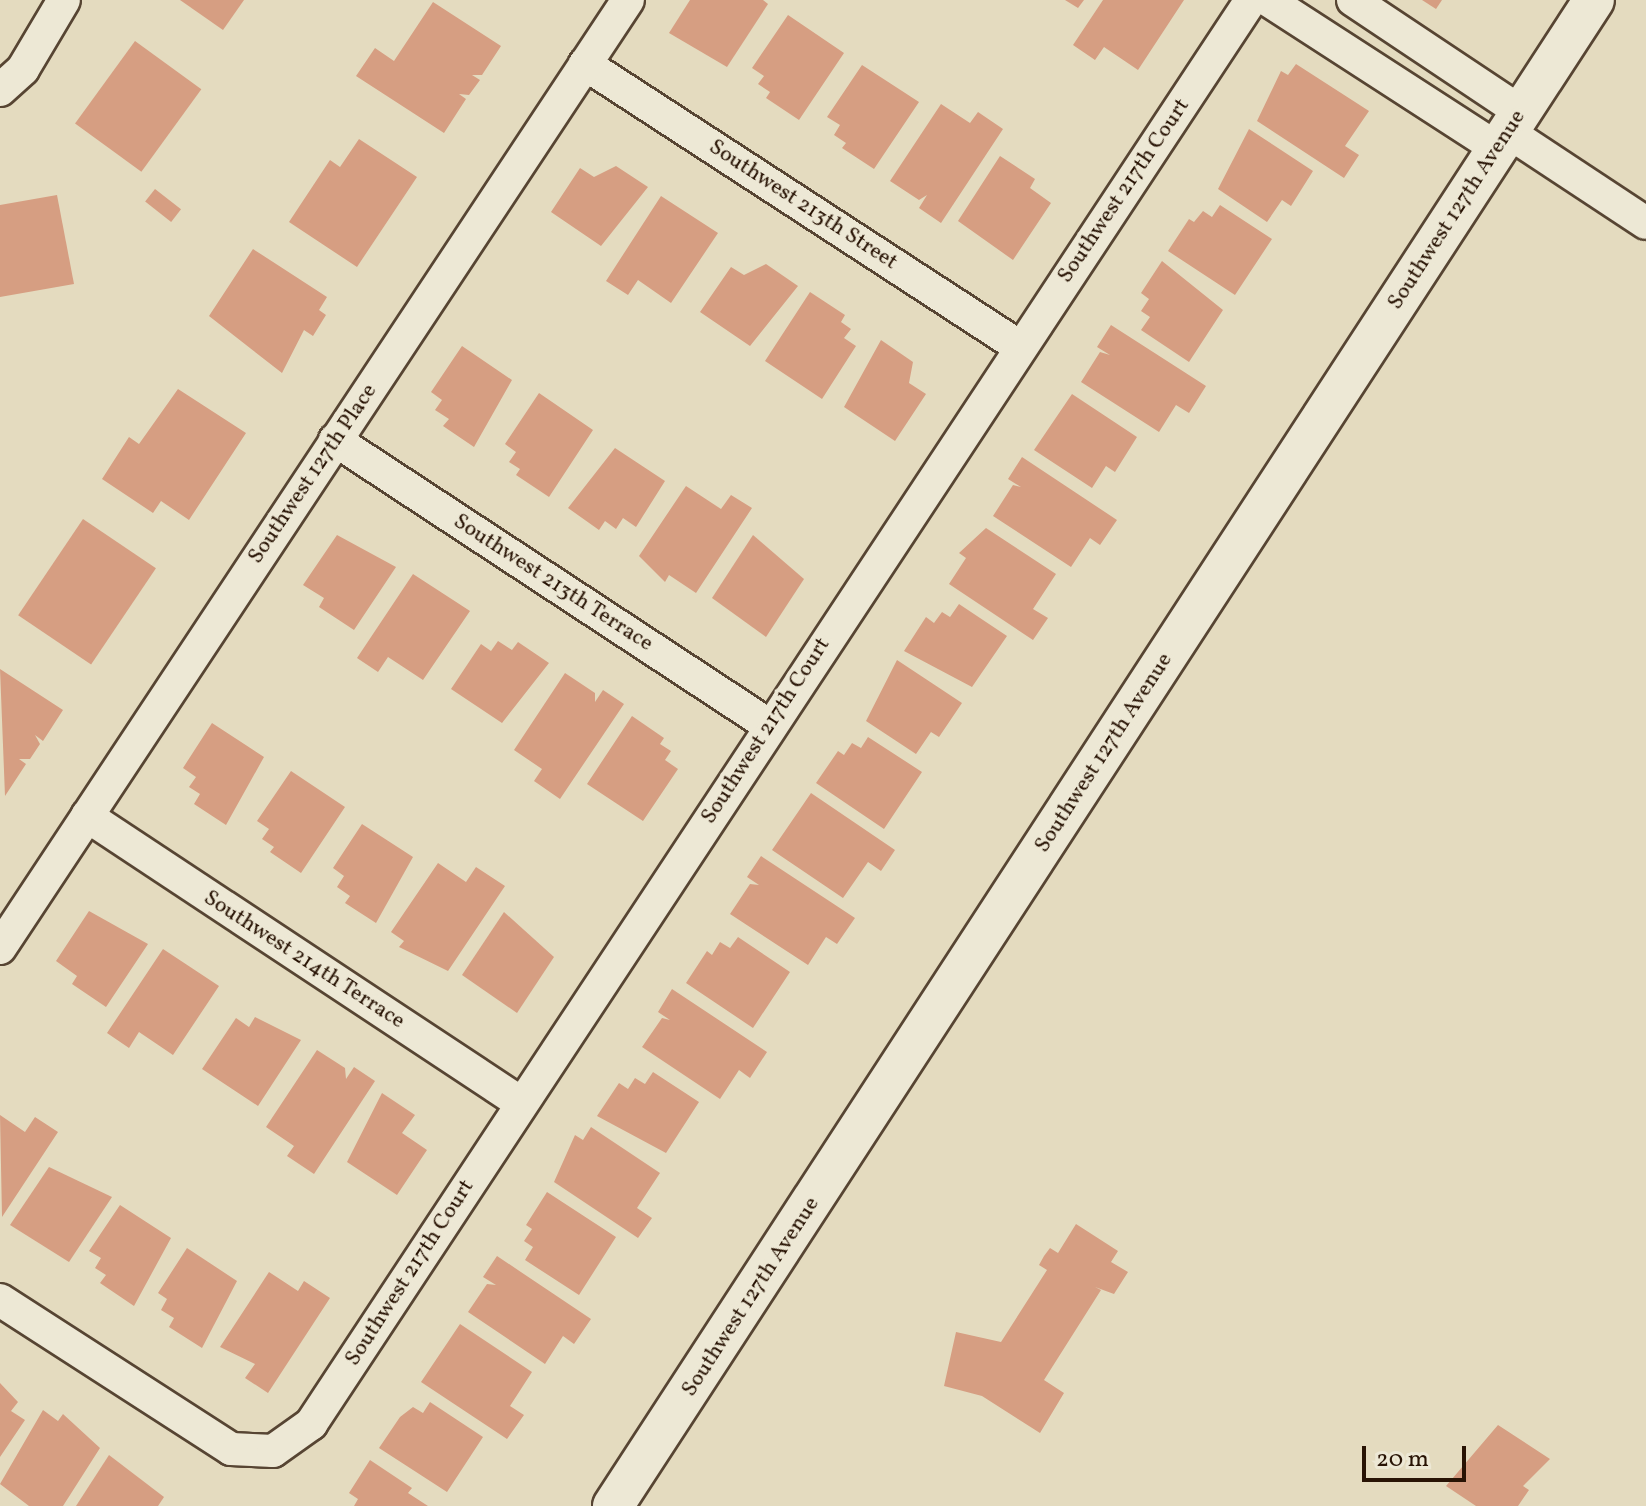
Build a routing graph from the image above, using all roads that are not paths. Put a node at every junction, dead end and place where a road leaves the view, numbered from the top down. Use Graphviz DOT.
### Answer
graph roads {
  1 [pos="64,0"];
  2 [pos="628,0"];
  3 [pos="1251,0"];
  4 [pos="1268,0"];
  5 [pos="1353,0"];
  6 [pos="1594,0"];
  7 [pos="585,64"];
  8 [pos="0,90"];
  9 [pos="1508,131"];
  10 [pos="1646,223"];
  11 [pos="1020,347"];
  12 [pos="335,440"];
  13 [pos="770,726"];
  14 [pos="87,816"];
  15 [pos="0,948"];
  16 [pos="521,1103"];
  17 [pos="0,1300"];
  18 [pos="613,1506"];
  1 -- 8 [label="street"];
  2 -- 7 [label="street, Southwest 127th Place"];
  3 -- 11 [label="street, Southwest 217th Court"];
  4 -- 9 [label="street"];
  5 -- 9 [label="street"];
  6 -- 9 [label="street, Southwest 127th Avenue"];
  7 -- 11 [label="street, Southwest 213th Street"];
  7 -- 12 [label="street, Southwest 127th Place"];
  9 -- 10 [label="street"];
  9 -- 18 [label="street, Southwest 127th Avenue"];
  11 -- 13 [label="street, Southwest 217th Court"];
  12 -- 13 [label="street, Southwest 213th Terrace"];
  12 -- 14 [label="street, Southwest 127th Place"];
  13 -- 16 [label="street, Southwest 217th Court"];
  14 -- 15 [label="street, Southwest 127th Place"];
  14 -- 16 [label="street, Southwest 214th Terrace"];
  16 -- 17 [label="street, Southwest 217th Court"];
}
